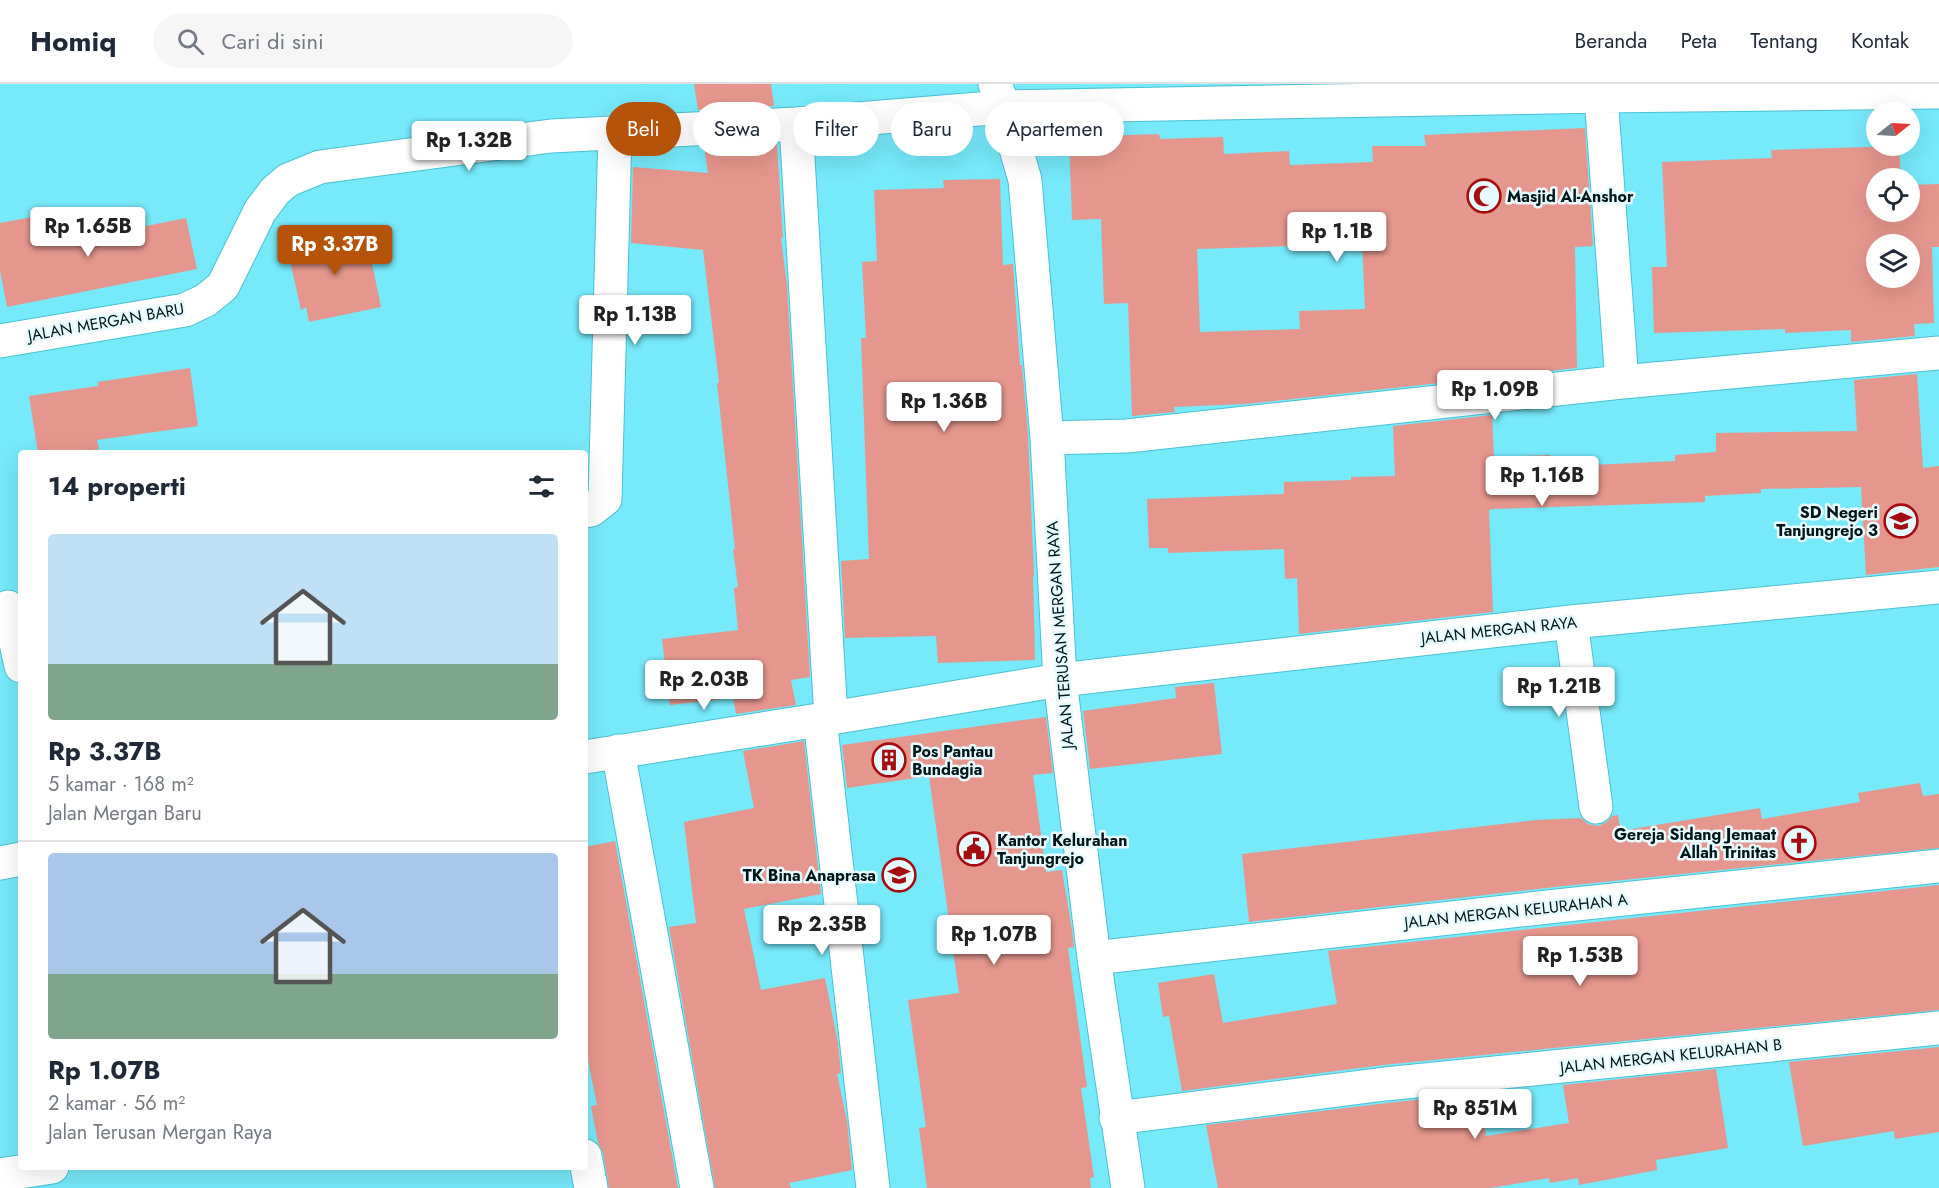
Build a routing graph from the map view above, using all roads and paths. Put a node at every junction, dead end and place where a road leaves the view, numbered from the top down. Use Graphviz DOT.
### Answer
graph roads {
  1 [pos="1939,92"];
  2 [pos="1314,93"];
  3 [pos="1000,96"];
  4 [pos="1601,96"];
  5 [pos="879,112"];
  6 [pos="793,123"];
  7 [pos="681,129"];
  8 [pos="606,132"];
  9 [pos="614,156"];
  10 [pos="798,156"];
  11 [pos="0,341"];
  12 [pos="1939,353"];
  13 [pos="1622,382"];
  14 [pos="1047,438"];
  15 [pos="588,510"];
  16 [pos="1939,587"];
  17 [pos="10,607"];
  18 [pos="1571,622"];
  19 [pos="18,650"];
  20 [pos="1060,680"];
  21 [pos="825,718"];
  22 [pos="618,751"];
  23 [pos="588,756"];
  24 [pos="1596,807"];
  25 [pos="18,859"];
  26 [pos="0,862"];
  27 [pos="1939,866"];
  28 [pos="1094,958"];
  29 [pos="1939,1028"];
  30 [pos="1116,1118"];
  31 [pos="32,1170"];
  32 [pos="588,1170"];
  33 [pos="0,1175"];
  34 [pos="591,1188"];
  35 [pos="696,1188"];
  36 [pos="873,1188"];
  37 [pos="1128,1188"];
  1 -- 4 [label="street, JALAN MERGAN BARU"];
  2 -- 3 [label="street, JALAN MERGAN BARU"];
  2 -- 4 [label="street, JALAN MERGAN BARU"];
  3 -- 5 [label="street, JALAN MERGAN BARU"];
  3 -- 14 [label="street, JALAN TERUSAN MERGAN RAYA"];
  4 -- 13 [label="street"];
  6 -- 7 [label="street, JALAN MERGAN BARU"];
  8 -- 11 [label="street, JALAN MERGAN BARU"];
  9 -- 15 [label="street"];
  10 -- 21 [label="street"];
  12 -- 13 [label="street"];
  13 -- 14 [label="street"];
  14 -- 20 [label="street, JALAN TERUSAN MERGAN RAYA"];
  16 -- 18 [label="street, JALAN MERGAN RAYA"];
  17 -- 19 [label="street"];
  18 -- 20 [label="street, JALAN MERGAN RAYA"];
  18 -- 24 [label="street"];
  20 -- 21 [label="street, JALAN MERGAN RAYA"];
  20 -- 28 [label="street, JALAN TERUSAN MERGAN RAYA"];
  21 -- 22 [label="street, JALAN MERGAN RAYA"];
  21 -- 36 [label="street"];
  22 -- 23 [label="street, JALAN MERGAN RAYA"];
  22 -- 35 [label="street"];
  25 -- 26 [label="street"];
  27 -- 28 [label="street, JALAN MERGAN KELURAHAN A"];
  28 -- 30 [label="street, JALAN TERUSAN MERGAN RAYA"];
  29 -- 30 [label="street, JALAN MERGAN KELURAHAN B"];
  30 -- 37 [label="street, JALAN TERUSAN MERGAN RAYA"];
  31 -- 33 [label="street"];
  32 -- 34 [label="street"];
}
